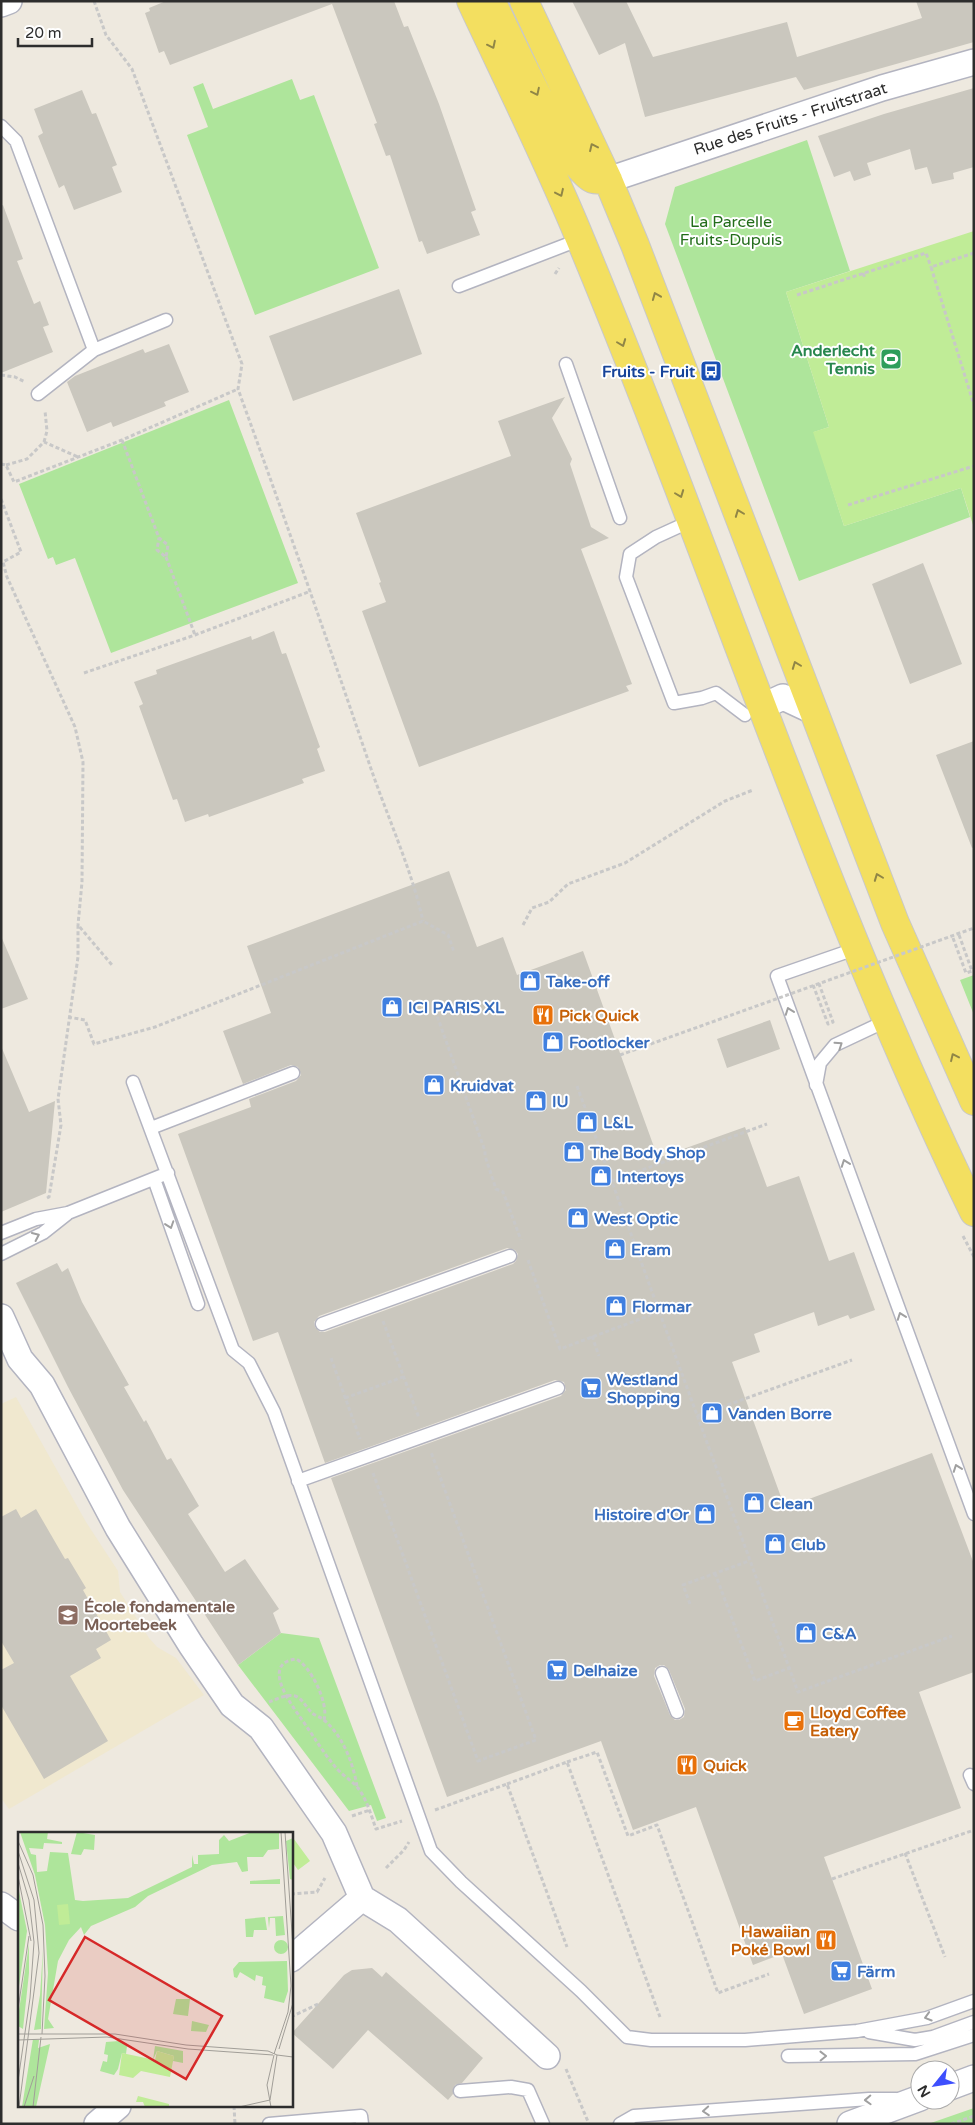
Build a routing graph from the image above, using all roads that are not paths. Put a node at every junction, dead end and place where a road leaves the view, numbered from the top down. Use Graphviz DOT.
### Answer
graph roads {
  1 [pos="8,1"];
  2 [pos="471,1"];
  3 [pos="491,1"];
  4 [pos="524,1"];
  5 [pos="1,4"];
  6 [pos="974,62"];
  7 [pos="1,126"];
  8 [pos="608,180"];
  9 [pos="581,239"];
  10 [pos="459,286"];
  11 [pos="166,320"];
  12 [pos="94,350"];
  13 [pos="566,364"];
  14 [pos="38,394"];
  15 [pos="620,518"];
  16 [pos="690,521"];
  17 [pos="753,711"];
  18 [pos="814,711"];
  19 [pos="855,949"];
  20 [pos="886,1021"];
  21 [pos="293,1073"];
  22 [pos="133,1082"];
  23 [pos="816,1085"];
  24 [pos="974,1102"];
  25 [pos="151,1128"];
  26 [pos="168,1173"];
  27 [pos="154,1179"];
  28 [pos="974,1212"];
  29 [pos="68,1213"];
  30 [pos="1,1233"];
  31 [pos="1,1254"];
  32 [pos="510,1256"];
  33 [pos="198,1304"];
  34 [pos="1,1317"];
  35 [pos="322,1324"];
  36 [pos="558,1388"];
  37 [pos="298,1481"];
  38 [pos="974,1514"];
  39 [pos="662,1673"];
  40 [pos="677,1712"];
  41 [pos="362,1898"];
  42 [pos="1,1905"];
  43 [pos="18,1917"];
  44 [pos="292,1958"];
  45 [pos="974,2001"];
  46 [pos="974,2022"];
  47 [pos="857,2030"];
  48 [pos="974,2035"];
  49 [pos="788,2056"];
  50 [pos="552,2063"];
  51 [pos="974,2078"];
  52 [pos="960,2083"];
  53 [pos="460,2092"];
  54 [pos="910,2099"];
  55 [pos="910,2102"];
  56 [pos="116,2108"];
  57 [pos="97,2124"];
  58 [pos="269,2124"];
  59 [pos="362,2124"];
  60 [pos="542,2124"];
  61 [pos="620,2124"];
  62 [pos="850,2124"];
  1 -- 5 [label="street"];
  2 -- 9 [label="main road, one-way"];
  3 -- 8 [label="main road, one-way"];
  8 -- 4 [label="main road, one-way"];
  6 -- 8 [label="street, Rue des Fruits - Fruitstraat"];
  7 -- 12 [label="lane"];
  18 -- 8 [label="main road, one-way"];
  9 -- 10 [label="lane"];
  9 -- 16 [label="main road, one-way"];
  11 -- 12 [label="lane"];
  12 -- 14 [label="lane"];
  13 -- 15 [label="lane"];
  16 -- 17 [label="main road"];
  16 -- 17 [label="lane"];
  17 -- 18 [label="street"];
  17 -- 19 [label="main road"];
  24 -- 18 [label="main road, one-way"];
  19 -- 20 [label="main road"];
  23 -- 19 [label="lane, one-way"];
  23 -- 20 [label="lane, one-way"];
  20 -- 28 [label="main road"];
  21 -- 25 [label="lane"];
  22 -- 25 [label="lane"];
  38 -- 23 [label="lane, one-way"];
  25 -- 26 [label="lane"];
  26 -- 27 [label="lane"];
  26 -- 37 [label="lane"];
  27 -- 29 [label="lane"];
  27 -- 33 [label="lane, one-way"];
  29 -- 30 [label="lane"];
  31 -- 29 [label="lane, one-way"];
  32 -- 35 [label="lane"];
  34 -- 41 [label="street"];
  36 -- 37 [label="lane"];
  37 -- 47 [label="lane"];
  39 -- 40 [label="lane"];
  41 -- 44 [label="street"];
  41 -- 50 [label="street"];
  42 -- 43 [label="street"];
  45 -- 47 [label="lane, one-way"];
  46 -- 47 [label="lane"];
  49 -- 48 [label="lane, one-way"];
  51 -- 52 [label="street"];
  53 -- 60 [label="lane"];
  54 -- 61 [label="lane, one-way"];
  55 -- 62 [label="street"];
  56 -- 57 [label="street"];
  58 -- 59 [label="lane"];
}
